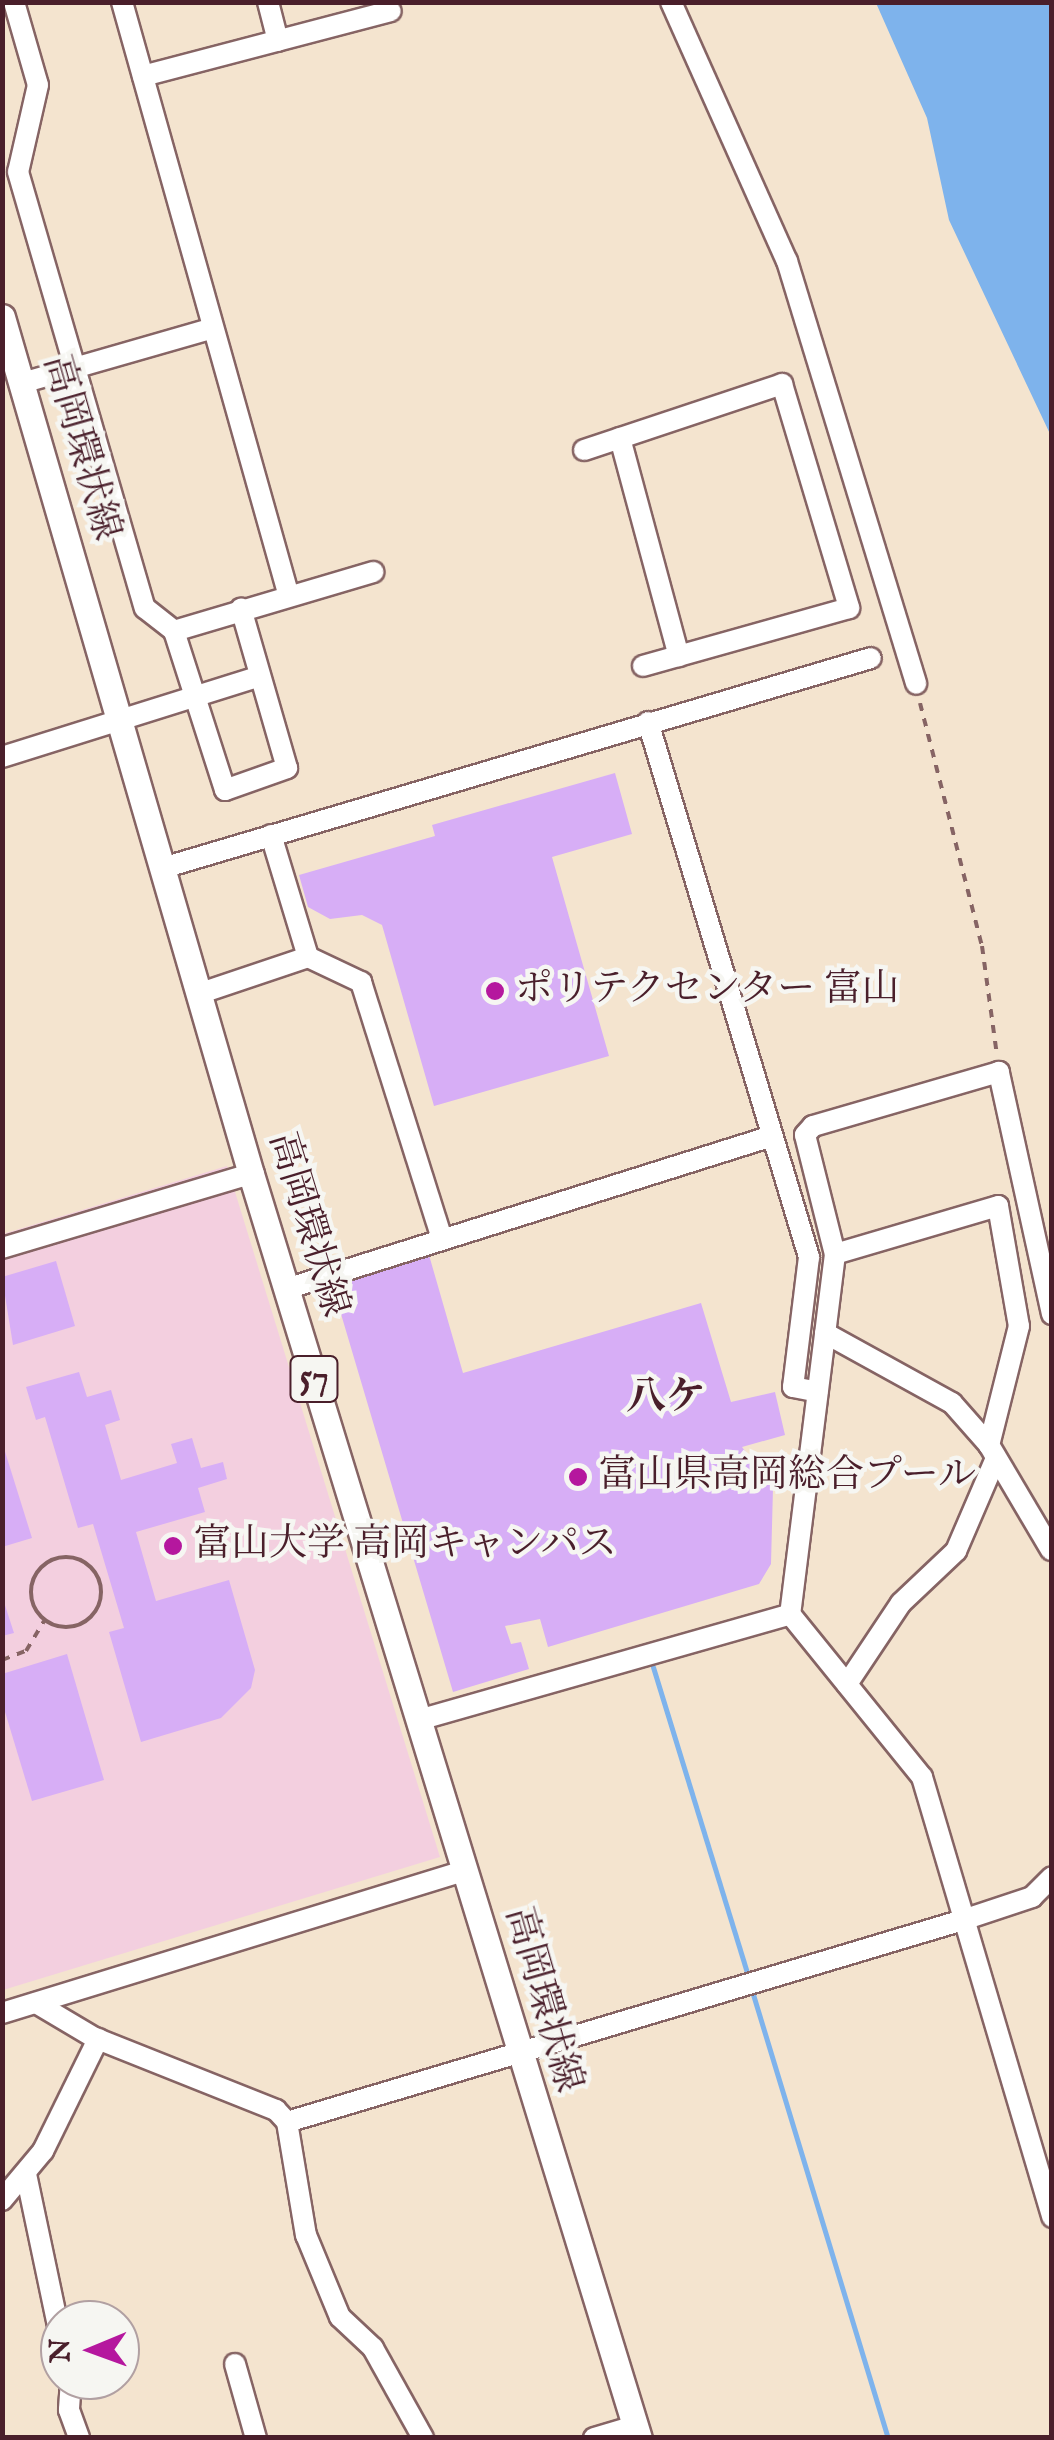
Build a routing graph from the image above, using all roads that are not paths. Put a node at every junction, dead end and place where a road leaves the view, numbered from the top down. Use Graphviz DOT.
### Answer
graph roads {
  1 [pos="14,2"];
  2 [pos="122,2"];
  3 [pos="268,2"];
  4 [pos="670,2"];
  5 [pos="391,11"];
  6 [pos="278,41"];
  7 [pos="143,76"];
  8 [pos="2,316"];
  9 [pos="210,329"];
  10 [pos="74,368"];
  11 [pos="22,383"];
  12 [pos="620,438"];
  13 [pos="584,450"];
  14 [pos="373,572"];
  15 [pos="288,593"];
  16 [pos="240,609"];
  17 [pos="174,631"];
  18 [pos="679,656"];
  19 [pos="871,658"];
  20 [pos="643,666"];
  21 [pos="260,676"];
  22 [pos="916,684"];
  23 [pos="195,696"];
  24 [pos="120,720"];
  25 [pos="648,722"];
  26 [pos="2,757"];
  27 [pos="271,835"];
  28 [pos="166,867"];
  29 [pos="308,958"];
  30 [pos="201,994"];
  31 [pos="772,1136"];
  32 [pos="251,1174"];
  33 [pos="442,1240"];
  34 [pos="2,1248"];
  35 [pos="835,1254"];
  36 [pos="286,1289"];
  37 [pos="1052,1314"];
  38 [pos="826,1333"];
  39 [pos="818,1392"];
  40 [pos="992,1452"];
  41 [pos="1051,1550"];
  42 [pos="790,1614"];
  43 [pos="847,1684"];
  44 [pos="419,1720"];
  45 [pos="465,1870"];
  46 [pos="1052,1877"];
  47 [pos="963,1920"];
  48 [pos="36,2003"];
  49 [pos="2,2013"];
  50 [pos="98,2039"];
  51 [pos="517,2054"];
  52 [pos="287,2122"];
  53 [pos="26,2174"];
  54 [pos="2,2200"];
  55 [pos="1052,2217"];
  56 [pos="52,2300"];
  57 [pos="235,2364"];
  58 [pos="70,2400"];
  59 [pos="637,2432"];
  60 [pos="79,2438"];
  61 [pos="256,2438"];
  62 [pos="424,2438"];
  63 [pos="594,2438"];
  1 -- 10 [label="street"];
  2 -- 7 [label="street"];
  3 -- 6 [label="street"];
  4 -- 22 [label="street"];
  5 -- 6 [label="street"];
  6 -- 7 [label="street"];
  7 -- 9 [label="street"];
  8 -- 11 [label="main road, 高岡環状線 / 57"];
  9 -- 10 [label="street"];
  9 -- 15 [label="street"];
  10 -- 11 [label="street"];
  10 -- 17 [label="street"];
  11 -- 24 [label="main road, 高岡環状線 / 57"];
  12 -- 13 [label="street"];
  12 -- 18 [label="street"];
  12 -- 18 [label="street"];
  14 -- 15 [label="street"];
  15 -- 16 [label="street"];
  16 -- 17 [label="street"];
  16 -- 21 [label="street"];
  17 -- 23 [label="street"];
  18 -- 20 [label="street"];
  19 -- 25 [label="street"];
  21 -- 23 [label="street"];
  21 -- 23 [label="street"];
  23 -- 24 [label="street"];
  24 -- 26 [label="street"];
  24 -- 28 [label="main road, 高岡環状線 / 57"];
  25 -- 27 [label="street"];
  25 -- 31 [label="street"];
  27 -- 28 [label="street"];
  27 -- 29 [label="street"];
  28 -- 30 [label="main road, 高岡環状線 / 57"];
  29 -- 30 [label="street"];
  29 -- 33 [label="street"];
  30 -- 32 [label="main road, 高岡環状線 / 57"];
  31 -- 33 [label="street"];
  31 -- 39 [label="street"];
  32 -- 34 [label="street"];
  32 -- 36 [label="main road, 高岡環状線 / 57"];
  33 -- 36 [label="street"];
  35 -- 37 [label="street"];
  35 -- 38 [label="street"];
  35 -- 40 [label="street"];
  36 -- 44 [label="main road, 高岡環状線 / 57"];
  38 -- 39 [label="street"];
  38 -- 40 [label="street"];
  39 -- 42 [label="street"];
  40 -- 41 [label="street"];
  40 -- 43 [label="street"];
  42 -- 43 [label="street"];
  42 -- 44 [label="street"];
  43 -- 47 [label="street"];
  44 -- 45 [label="main road, 高岡環状線 / 57"];
  45 -- 48 [label="street"];
  45 -- 51 [label="main road, 高岡環状線 / 57"];
  46 -- 47 [label="street"];
  47 -- 51 [label="street"];
  47 -- 55 [label="street"];
  48 -- 49 [label="street"];
  48 -- 50 [label="street"];
  50 -- 52 [label="street"];
  50 -- 53 [label="street"];
  51 -- 52 [label="street"];
  51 -- 59 [label="main road, 高岡環状線 / 57"];
  52 -- 62 [label="street"];
  53 -- 54 [label="street"];
  53 -- 56 [label="street"];
  57 -- 61 [label="street"];
  58 -- 60 [label="street"];
  59 -- 63 [label="street"];
}
